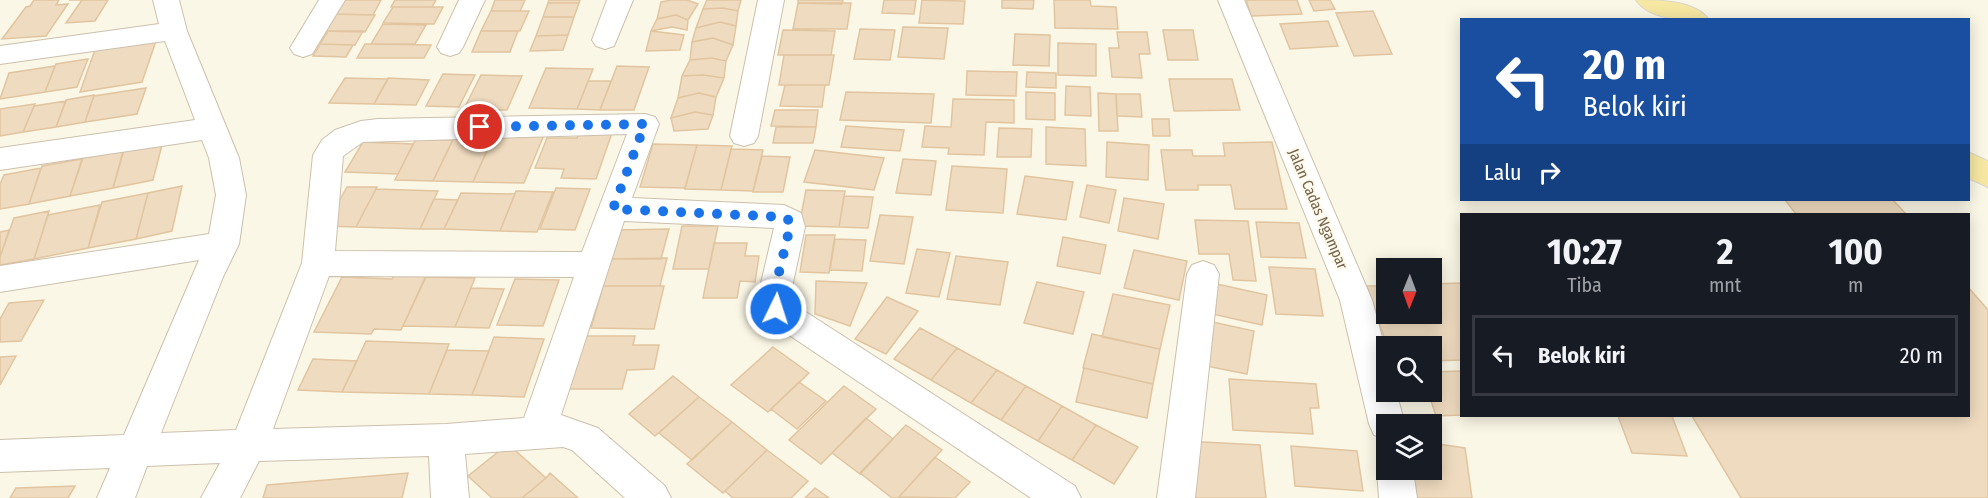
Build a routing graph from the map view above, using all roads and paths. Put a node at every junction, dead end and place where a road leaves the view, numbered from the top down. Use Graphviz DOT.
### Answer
graph roads {
  1 [pos="166,0"];
  2 [pos="332,0"];
  3 [pos="472,0"];
  4 [pos="620,0"];
  5 [pos="771,0"];
  6 [pos="1231,0"];
  7 [pos="1649,0"];
  8 [pos="1691,18"];
  9 [pos="174,31"];
  10 [pos="605,40"];
  11 [pos="450,47"];
  12 [pos="303,48"];
  13 [pos="0,55"];
  14 [pos="213,128"];
  15 [pos="744,136"];
  16 [pos="0,159"];
  17 [pos="1970,164"];
  18 [pos="1988,176"];
  19 [pos="613,209"];
  20 [pos="223,244"];
  21 [pos="318,262"];
  22 [pos="595,265"];
  23 [pos="1203,274"];
  24 [pos="4,284"];
  25 [pos="1384,414"];
  26 [pos="537,433"];
  27 [pos="446,440"];
  28 [pos="239,446"];
  29 [pos="148,448"];
  30 [pos="0,456"];
  31 [pos="1396,480"];
  32 [pos="116,498"];
  33 [pos="220,498"];
  34 [pos="450,498"];
  35 [pos="652,498"];
  36 [pos="1062,498"];
  37 [pos="1176,498"];
  38 [pos="1398,498"];
  1 -- 9 [label="street"];
  2 -- 12 [label="street"];
  3 -- 11 [label="street"];
  4 -- 10 [label="street"];
  5 -- 15 [label="street"];
  6 -- 25 [label="street, Jalan Cadas Ngampar"];
  7 -- 8 [label="main road"];
  9 -- 13 [label="street"];
  9 -- 14 [label="street"];
  14 -- 16 [label="street"];
  14 -- 20 [label="street"];
  17 -- 18 [label="main road"];
  19 -- 21 [label="street"];
  19 -- 22 [label="street"];
  19 -- 36 [label="street"];
  20 -- 24 [label="street"];
  20 -- 29 [label="street"];
  21 -- 22 [label="street"];
  21 -- 28 [label="street"];
  22 -- 26 [label="street"];
  23 -- 37 [label="street"];
  26 -- 27 [label="street"];
  26 -- 35 [label="street"];
  27 -- 28 [label="street"];
  27 -- 34 [label="street"];
  28 -- 29 [label="street"];
  28 -- 33 [label="street"];
  29 -- 30 [label="street"];
  29 -- 32 [label="street"];
  31 -- 38 [label="street"];
}
